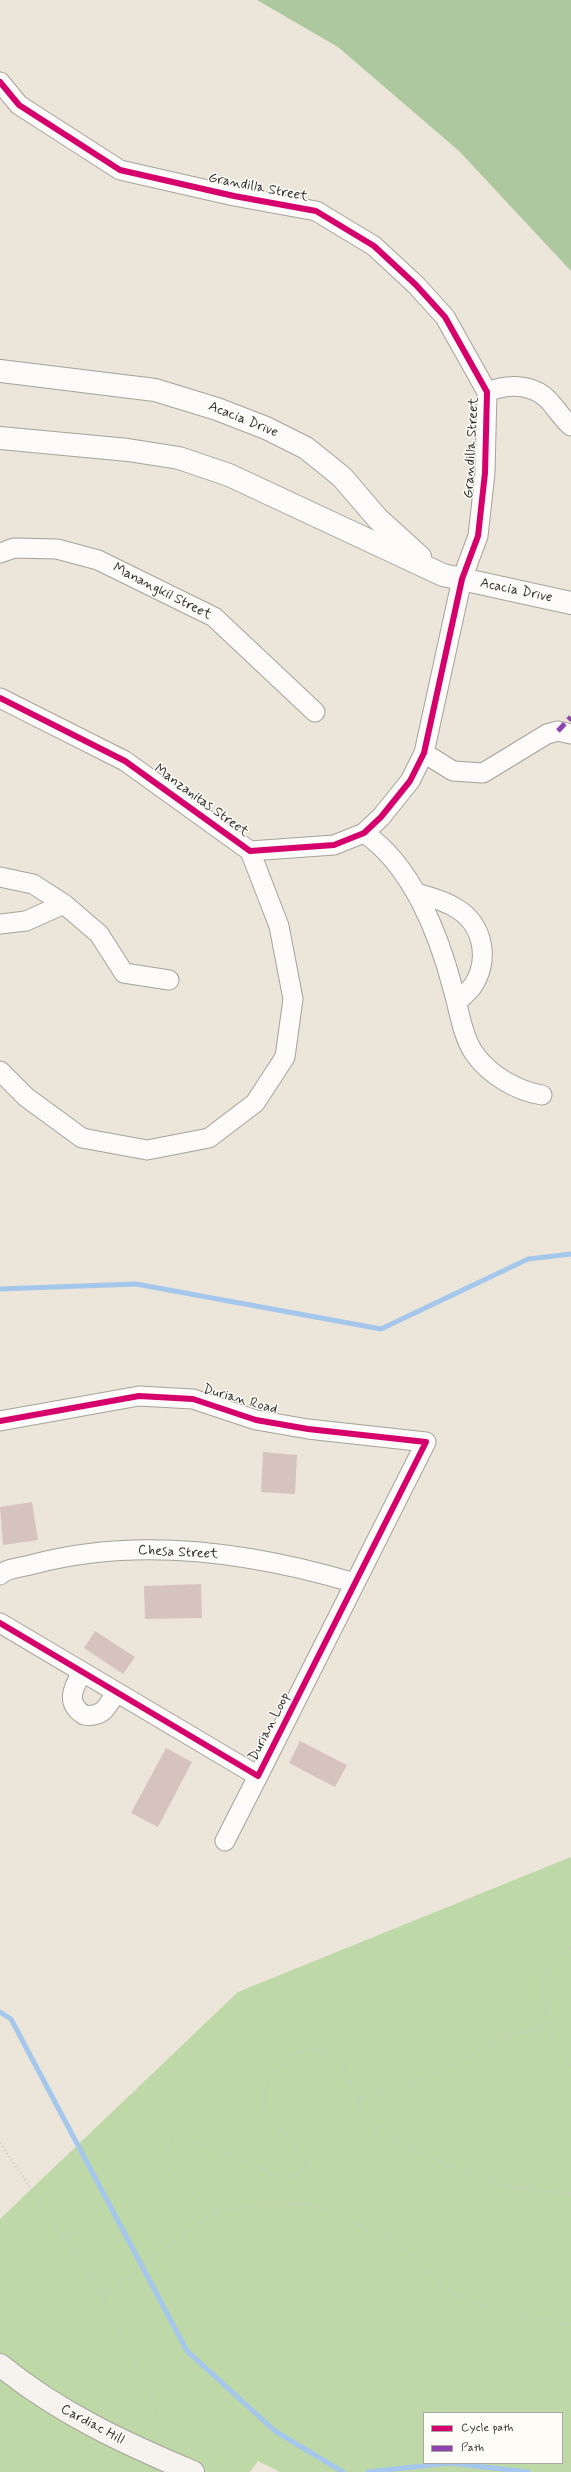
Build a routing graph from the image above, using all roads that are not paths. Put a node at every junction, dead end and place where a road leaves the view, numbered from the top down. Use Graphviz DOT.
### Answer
graph roads {
  1 [pos="0,82"];
  2 [pos="0,371"];
  3 [pos="487,392"];
  4 [pos="571,426"];
  5 [pos="0,438"];
  6 [pos="0,553"];
  7 [pos="437,573"];
  8 [pos="462,579"];
  9 [pos="571,603"];
  10 [pos="0,698"];
  11 [pos="315,712"];
  12 [pos="571,734"];
  13 [pos="424,753"];
  14 [pos="364,833"];
  15 [pos="250,851"];
  16 [pos="0,877"];
  17 [pos="417,893"];
  18 [pos="64,904"];
  19 [pos="0,924"];
  20 [pos="169,980"];
  21 [pos="457,1002"];
  22 [pos="0,1071"];
  23 [pos="542,1095"];
  24 [pos="0,1421"];
  25 [pos="426,1442"];
  26 [pos="0,1575"];
  27 [pos="355,1583"];
  28 [pos="0,1623"];
  29 [pos="82,1672"];
  30 [pos="116,1692"];
  31 [pos="258,1776"];
  32 [pos="226,1841"];
  33 [pos="0,2365"];
  34 [pos="193,2472"];
  1 -- 3 [label="street, Grandilla Street"];
  2 -- 7 [label="street, Acacia Drive"];
  3 -- 4 [label="street"];
  3 -- 8 [label="street, Grandilla Street"];
  5 -- 7 [label="street, Acacia Drive"];
  6 -- 11 [label="street, Manangkil Street"];
  7 -- 8 [label="street, Acacia Drive"];
  8 -- 9 [label="street, Acacia Drive"];
  8 -- 13 [label="street, Manzanitas Street"];
  10 -- 15 [label="street, Manzanitas Street"];
  12 -- 13 [label="street"];
  13 -- 14 [label="street, Manzanitas Street"];
  14 -- 15 [label="street, Manzanitas Street"];
  14 -- 17 [label="street"];
  15 -- 22 [label="street"];
  16 -- 18 [label="street"];
  17 -- 21 [label="street"];
  17 -- 21 [label="street"];
  18 -- 19 [label="street"];
  18 -- 20 [label="street"];
  21 -- 23 [label="street"];
  24 -- 25 [label="street, Durian Road"];
  25 -- 27 [label="street, Durian Loop"];
  26 -- 27 [label="street, Chesa Street"];
  27 -- 31 [label="street, Durian Loop"];
  28 -- 29 [label="street, Durian Loop"];
  29 -- 30 [label="street, Durian Loop"];
  29 -- 30 [label="street"];
  30 -- 31 [label="street, Durian Loop"];
  31 -- 32 [label="street, Durian Loop"];
  33 -- 34 [label="main road, Cardiac Hill"];
}
